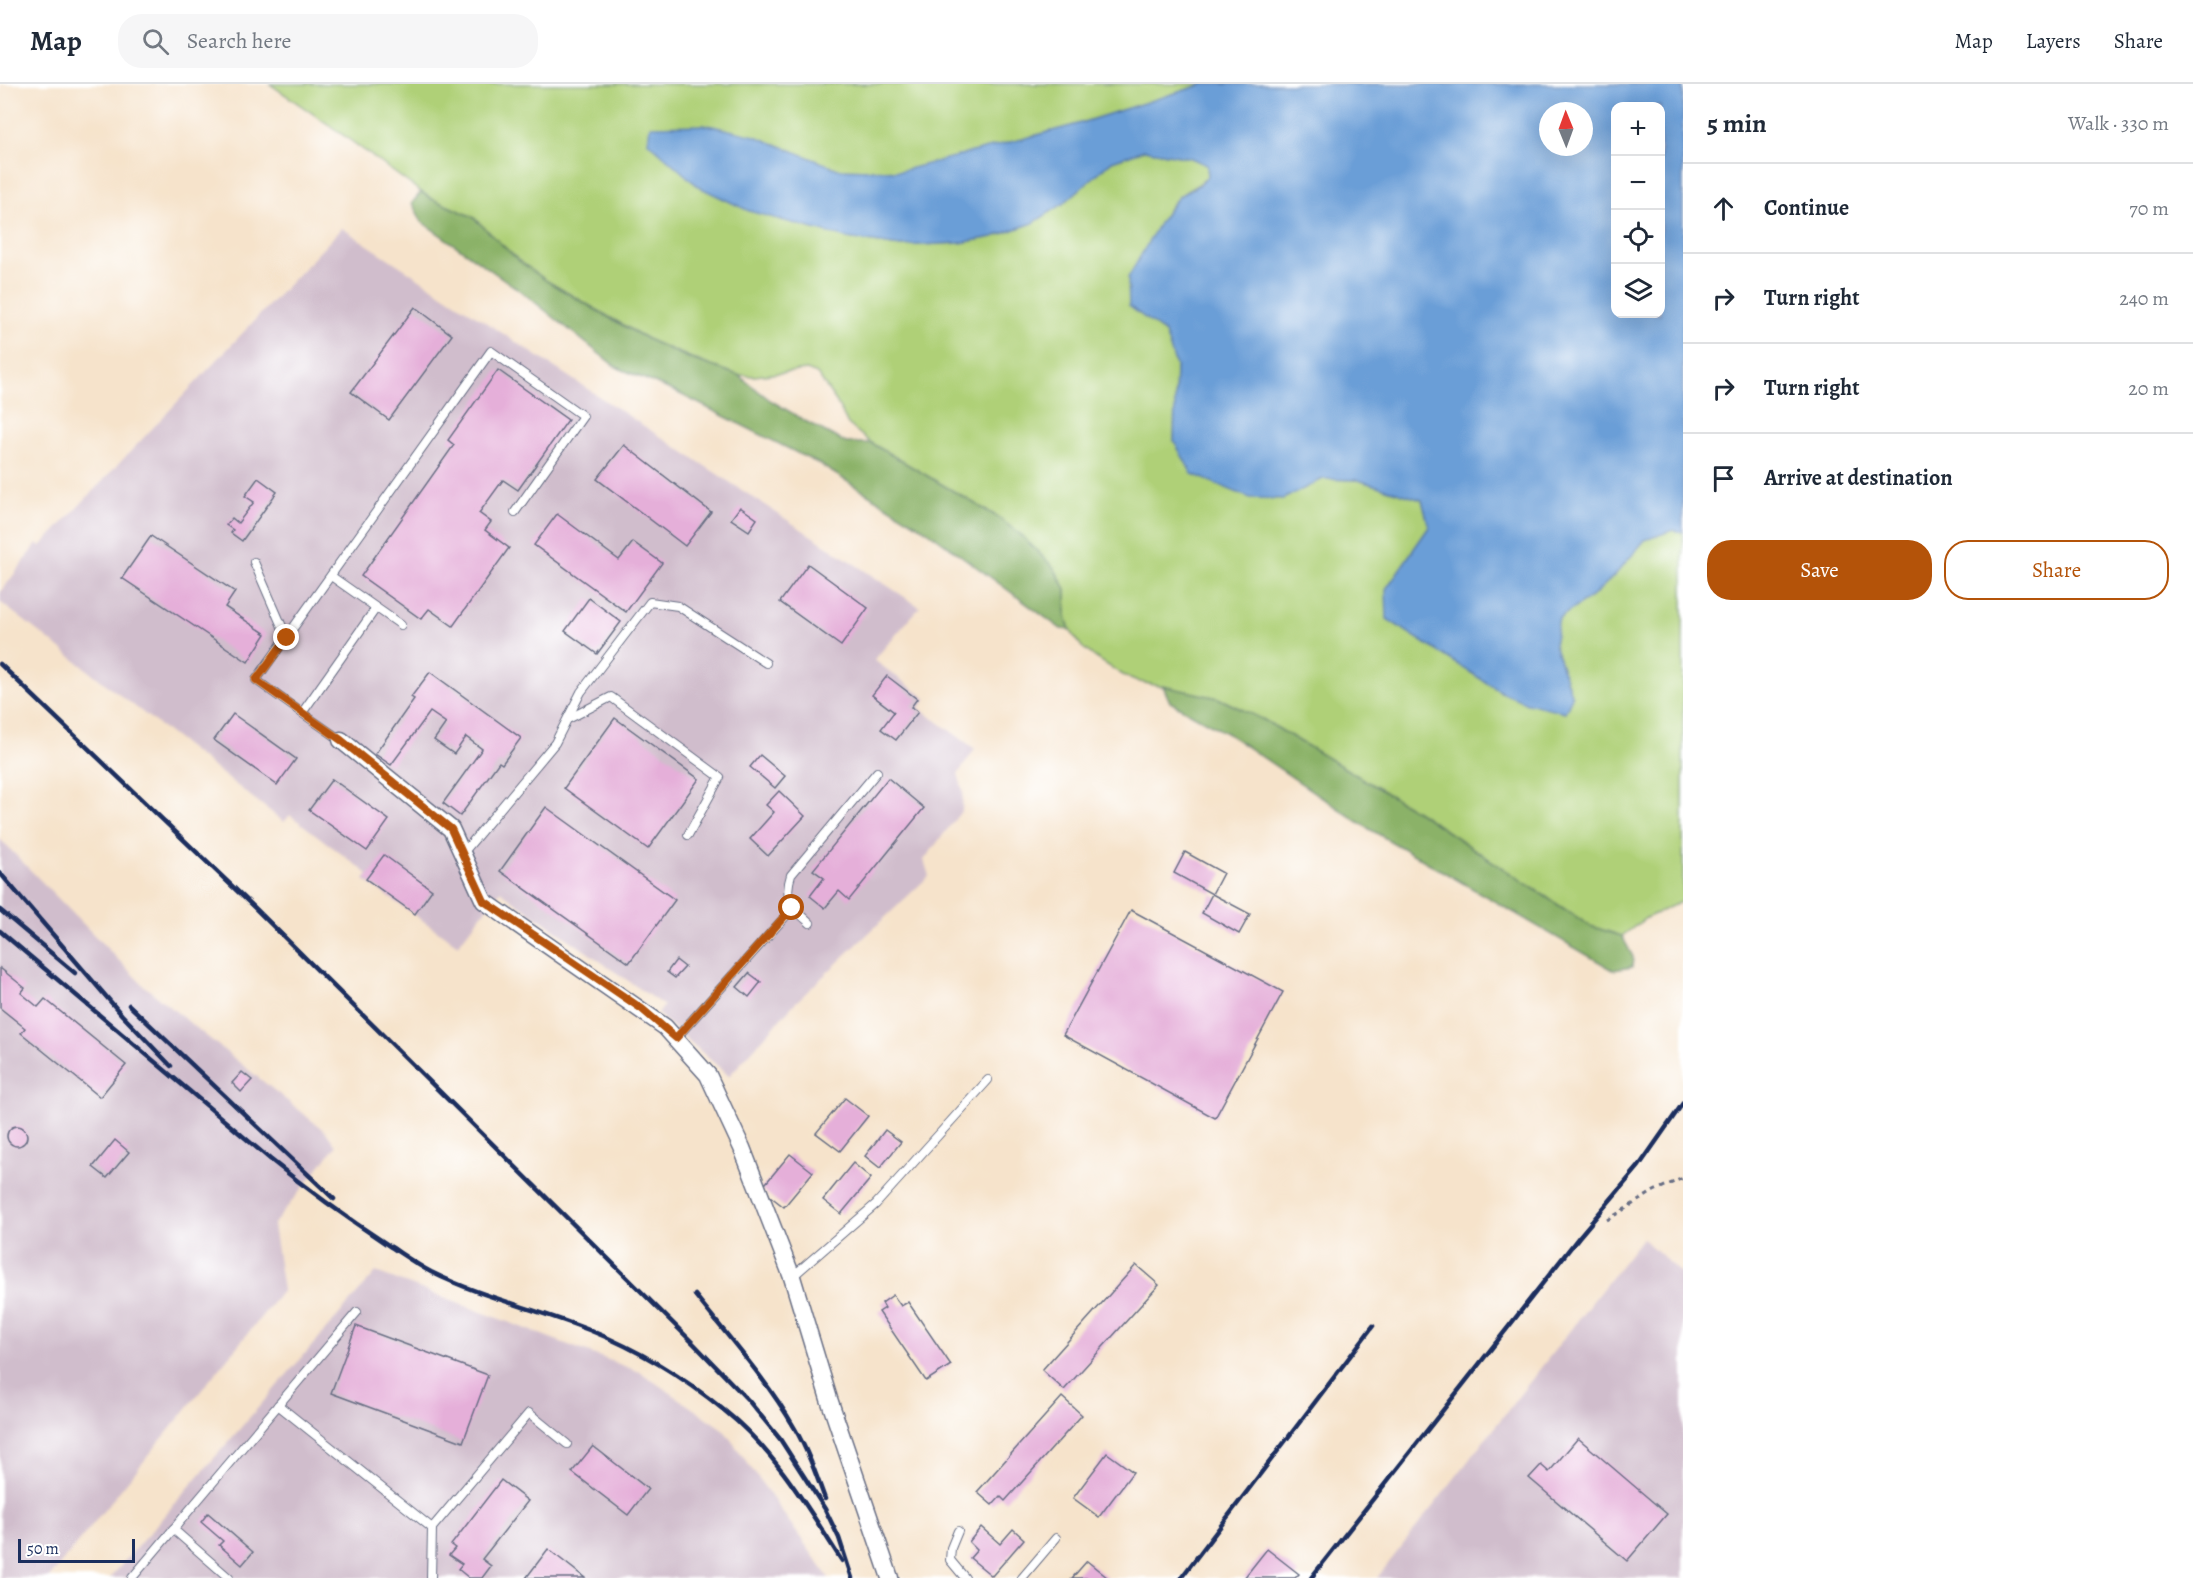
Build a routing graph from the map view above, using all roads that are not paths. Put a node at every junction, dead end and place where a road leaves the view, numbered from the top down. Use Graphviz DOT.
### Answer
graph roads {
  1 [pos="515,512"];
  2 [pos="254,562"];
  3 [pos="331,576"];
  4 [pos="376,608"];
  5 [pos="401,625"];
  6 [pos="287,638"];
  7 [pos="766,663"];
  8 [pos="302,713"];
  9 [pos="570,718"];
  10 [pos="341,740"];
  11 [pos="878,772"];
  12 [pos="688,835"];
  13 [pos="463,853"];
  14 [pos="792,908"];
  15 [pos="810,923"];
  16 [pos="676,1038"];
  17 [pos="988,1080"];
  18 [pos="792,1277"];
  19 [pos="357,1312"];
  20 [pos="278,1405"];
  21 [pos="567,1444"];
  22 [pos="432,1528"];
  23 [pos="173,1529"];
  24 [pos="958,1531"];
  25 [pos="1056,1538"];
  26 [pos="132,1578"];
  27 [pos="230,1578"];
  28 [pos="431,1578"];
  29 [pos="890,1578"];
  30 [pos="965,1578"];
  31 [pos="1022,1578"];
  1 -- 3 [label="lane"];
  2 -- 6 [label="lane"];
  3 -- 4 [label="lane"];
  3 -- 6 [label="lane"];
  4 -- 5 [label="lane"];
  4 -- 8 [label="lane"];
  6 -- 8 [label="lane"];
  7 -- 9 [label="lane"];
  8 -- 10 [label="lane"];
  9 -- 12 [label="lane"];
  9 -- 13 [label="lane"];
  10 -- 13 [label="street"];
  11 -- 14 [label="lane"];
  13 -- 16 [label="street"];
  14 -- 15 [label="lane"];
  14 -- 16 [label="lane"];
  16 -- 18 [label="street"];
  17 -- 18 [label="lane"];
  18 -- 29 [label="street"];
  19 -- 20 [label="lane"];
  20 -- 22 [label="lane"];
  20 -- 23 [label="lane"];
  21 -- 22 [label="lane"];
  22 -- 28 [label="lane"];
  23 -- 26 [label="lane"];
  23 -- 27 [label="lane"];
  24 -- 30 [label="lane"];
  25 -- 31 [label="lane"];
}
